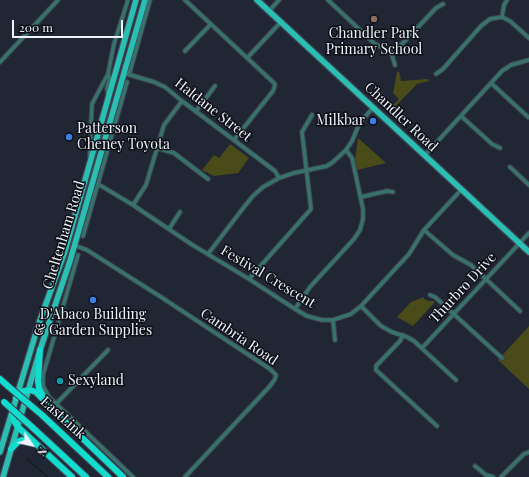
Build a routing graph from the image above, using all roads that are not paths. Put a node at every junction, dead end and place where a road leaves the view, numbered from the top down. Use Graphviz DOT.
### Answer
graph roads {
  1 [pos="58,0"];
  2 [pos="128,0"];
  3 [pos="136,0"];
  4 [pos="144,0"];
  5 [pos="150,0"];
  6 [pos="185,0"];
  7 [pos="257,0"];
  8 [pos="279,0"];
  9 [pos="328,0"];
  10 [pos="507,0"];
  11 [pos="443,4"];
  12 [pos="269,11"];
  13 [pos="502,17"];
  14 [pos="281,22"];
  15 [pos="211,24"];
  16 [pos="529,38"];
  17 [pos="390,49"];
  18 [pos="185,51"];
  19 [pos="247,58"];
  20 [pos="529,60"];
  21 [pos="0,62"];
  22 [pos="395,65"];
  23 [pos="108,74"];
  24 [pos="127,74"];
  25 [pos="436,74"];
  26 [pos="113,82"];
  27 [pos="127,82"];
  28 [pos="491,83"];
  29 [pos="215,86"];
  30 [pos="109,96"];
  31 [pos="182,101"];
  32 [pos="373,108"];
  33 [pos="196,111"];
  34 [pos="312,115"];
  35 [pos="461,116"];
  36 [pos="528,117"];
  37 [pos="234,140"];
  38 [pos="157,148"];
  39 [pos="500,148"];
  40 [pos="346,150"];
  41 [pos="425,155"];
  42 [pos="91,161"];
  43 [pos="510,167"];
  44 [pos="306,171"];
  45 [pos="279,178"];
  46 [pos="208,179"];
  47 [pos="98,184"];
  48 [pos="529,185"];
  49 [pos="462,189"];
  50 [pos="393,192"];
  51 [pos="360,197"];
  52 [pos="133,205"];
  53 [pos="180,212"];
  54 [pos="88,218"];
  55 [pos="81,222"];
  56 [pos="169,229"];
  57 [pos="424,230"];
  58 [pos="529,233"];
  59 [pos="83,236"];
  60 [pos="520,243"];
  61 [pos="67,244"];
  62 [pos="74,245"];
  63 [pos="529,252"];
  64 [pos="208,254"];
  65 [pos="78,255"];
  66 [pos="70,261"];
  67 [pos="74,269"];
  68 [pos="249,278"];
  69 [pos="487,279"];
  70 [pos="430,295"];
  71 [pos="361,306"];
  72 [pos="295,309"];
  73 [pos="520,311"];
  74 [pos="454,314"];
  75 [pos="333,320"];
  76 [pos="403,335"];
  77 [pos="335,340"];
  78 [pos="422,348"];
  79 [pos="40,350"];
  80 [pos="108,350"];
  81 [pos="502,358"];
  82 [pos="47,362"];
  83 [pos="39,368"];
  84 [pos="0,379"];
  85 [pos="456,380"];
  86 [pos="28,390"];
  87 [pos="16,398"];
  88 [pos="2,401"];
  89 [pos="56,404"];
  90 [pos="55,412"];
  91 [pos="12,414"];
  92 [pos="437,426"];
  93 [pos="18,427"];
  94 [pos="36,443"];
  95 [pos="527,446"];
  96 [pos="11,449"];
  97 [pos="0,452"];
  98 [pos="529,452"];
  99 [pos="475,466"];
  100 [pos="3,477"];
  101 [pos="72,477"];
  102 [pos="86,477"];
  103 [pos="108,477"];
  104 [pos="123,477"];
  105 [pos="133,477"];
  106 [pos="185,477"];
  107 [pos="493,477"];
  108 [pos="502,477"];
  1 -- 21 [label="street"];
  2 -- 23 [label="street, Cheltenham Road"];
  3 -- 26 [label="main road, Cheltenham Road"];
  4 -- 24 [label="main road, Cheltenham Road"];
  5 -- 24 [label="street, Cheltenham Road"];
  6 -- 15 [label="street"];
  7 -- 12 [label="main road, Chandler Road"];
  8 -- 12 [label="street"];
  9 -- 17 [label="street"];
  10 -- 13 [label="street"];
  11 -- 17 [label="street"];
  12 -- 14 [label="main road, Chandler Road"];
  13 -- 16 [label="street"];
  13 -- 25 [label="street"];
  14 -- 19 [label="street"];
  14 -- 32 [label="main road, Chandler Road"];
  15 -- 18 [label="street"];
  15 -- 19 [label="street"];
  17 -- 22 [label="street"];
  19 -- 37 [label="street"];
  20 -- 28 [label="street"];
  23 -- 30 [label="street"];
  23 -- 42 [label="street, Cheltenham Road"];
  24 -- 26 [label="main road"];
  24 -- 31 [label="street, Haldane Street"];
  24 -- 55 [label="main road, Cheltenham Road"];
  26 -- 30 [label="main road, Cheltenham Road"];
  27 -- 47 [label="street, Cheltenham Road"];
  28 -- 35 [label="street"];
  28 -- 36 [label="street"];
  29 -- 33 [label="street"];
  30 -- 42 [label="main road, Cheltenham Road"];
  31 -- 33 [label="street, Haldane Street"];
  31 -- 38 [label="street"];
  32 -- 40 [label="street"];
  32 -- 41 [label="main road, Chandler Road"];
  33 -- 37 [label="street, Haldane Street"];
  34 -- 44 [label="street"];
  35 -- 39 [label="street"];
  35 -- 41 [label="street"];
  37 -- 45 [label="street, Haldane Street"];
  38 -- 46 [label="street"];
  38 -- 52 [label="street"];
  40 -- 44 [label="street"];
  40 -- 51 [label="street"];
  41 -- 49 [label="main road, Chandler Road"];
  42 -- 61 [label="main road, Cheltenham Road"];
  43 -- 48 [label="street"];
  44 -- 45 [label="street"];
  44 -- 68 [label="street"];
  45 -- 64 [label="street"];
  47 -- 52 [label="street, Festival Crescent"];
  47 -- 54 [label="street, Cheltenham Road"];
  49 -- 57 [label="street, Festival Crescent"];
  49 -- 60 [label="main road, Chandler Road"];
  50 -- 51 [label="street"];
  51 -- 72 [label="street"];
  52 -- 56 [label="street, Festival Crescent"];
  53 -- 56 [label="street"];
  54 -- 55 [label="street"];
  54 -- 59 [label="street, Cheltenham Road"];
  55 -- 62 [label="main road, Cheltenham Road"];
  56 -- 64 [label="street, Festival Crescent"];
  57 -- 69 [label="street"];
  57 -- 71 [label="street, Festival Crescent"];
  58 -- 60 [label="street, Thurbro Drive"];
  60 -- 63 [label="main road, Chandler Road"];
  60 -- 69 [label="street, Thurbro Drive"];
  61 -- 62 [label="main road"];
  61 -- 87 [label="main road, Cheltenham Road"];
  62 -- 66 [label="main road, Cheltenham Road"];
  62 -- 106 [label="street, Cambria Road"];
  64 -- 68 [label="street, Festival Crescent"];
  65 -- 67 [label="street, Cheltenham Road"];
  66 -- 67 [label="street"];
  66 -- 79 [label="main road, Cheltenham Road"];
  67 -- 82 [label="street, Cheltenham Road"];
  68 -- 72 [label="street, Festival Crescent"];
  69 -- 73 [label="street"];
  69 -- 74 [label="street, Thurbro Drive"];
  70 -- 74 [label="street"];
  71 -- 75 [label="street, Festival Crescent"];
  71 -- 76 [label="street"];
  72 -- 75 [label="street, Festival Crescent"];
  74 -- 78 [label="street, Thurbro Drive"];
  74 -- 81 [label="street"];
  75 -- 77 [label="street"];
  76 -- 78 [label="street"];
  76 -- 92 [label="street"];
  78 -- 85 [label="street"];
  79 -- 83 [label="highway"];
  79 -- 86 [label="main road, Cheltenham Road"];
  80 -- 89 [label="street"];
  82 -- 83 [label="street"];
  82 -- 89 [label="street, Cheltenham Road"];
  83 -- 90 [label="highway"];
  84 -- 103 [label="highway, EastLink, bridge"];
  86 -- 87 [label="highway"];
  86 -- 90 [label="highway"];
  86 -- 93 [label="main road, Cheltenham Road"];
  87 -- 91 [label="main road, Cheltenham Road"];
  88 -- 102 [label="highway, EastLink, bridge"];
  89 -- 105 [label="street"];
  90 -- 104 [label="highway"];
  91 -- 93 [label="highway"];
  91 -- 97 [label="main road, Cheltenham Road"];
  93 -- 94 [label="highway"];
  93 -- 96 [label="main road, Cheltenham Road"];
  94 -- 96 [label="highway"];
  94 -- 101 [label="highway"];
  95 -- 98 [label="street"];
  96 -- 100 [label="main road, Cheltenham Road"];
  98 -- 108 [label="street"];
  99 -- 107 [label="street"];
}
